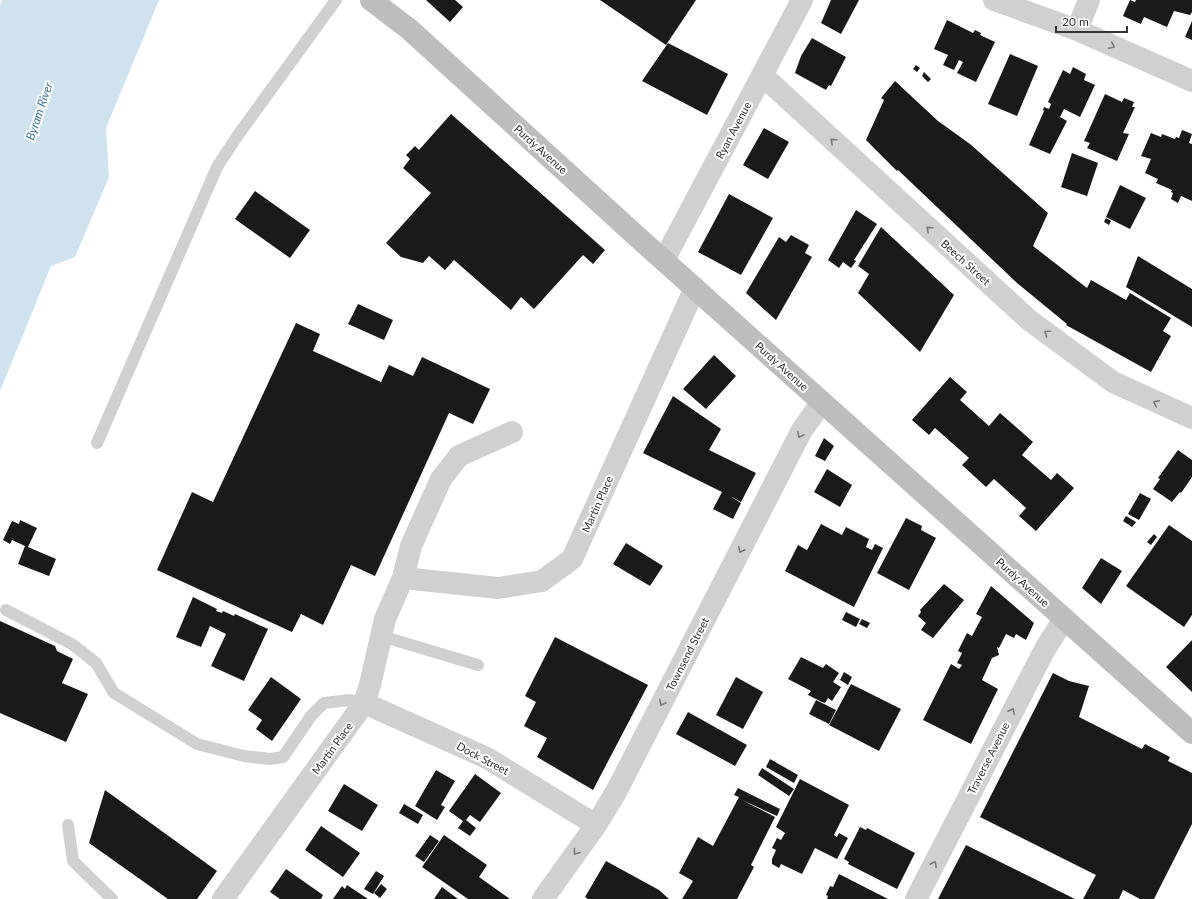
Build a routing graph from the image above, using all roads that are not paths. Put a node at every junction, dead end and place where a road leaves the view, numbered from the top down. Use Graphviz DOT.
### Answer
graph roads {
  1 [pos="336,0"];
  2 [pos="370,0"];
  3 [pos="802,0"];
  4 [pos="994,0"];
  5 [pos="1089,0"];
  6 [pos="1076,30"];
  7 [pos="762,75"];
  8 [pos="1192,81"];
  9 [pos="664,260"];
  10 [pos="695,288"];
  11 [pos="822,402"];
  12 [pos="1191,417"];
  13 [pos="512,432"];
  14 [pos="97,443"];
  15 [pos="403,578"];
  16 [pos="6,610"];
  17 [pos="1064,619"];
  18 [pos="380,636"];
  19 [pos="478,665"];
  20 [pos="364,703"];
  21 [pos="1192,733"];
  22 [pos="68,825"];
  23 [pos="596,825"];
  24 [pos="112,899"];
  25 [pos="223,899"];
  26 [pos="543,899"];
  27 [pos="916,899"];
  1 -- 14 [label="lane"];
  2 -- 9 [label="street, Purdy Avenue"];
  3 -- 7 [label="street, Ryan Avenue"];
  4 -- 6 [label="street"];
  5 -- 6 [label="street"];
  6 -- 8 [label="street, one-way"];
  7 -- 9 [label="street, Ryan Avenue"];
  12 -- 7 [label="street, Beech Street, one-way"];
  9 -- 10 [label="street, Purdy Avenue"];
  10 -- 11 [label="street, Purdy Avenue"];
  10 -- 15 [label="street, Martin Place"];
  11 -- 17 [label="street, Purdy Avenue"];
  11 -- 23 [label="street, Townsend Street, one-way"];
  13 -- 15 [label="street, Martin Place"];
  15 -- 18 [label="street, Martin Place"];
  16 -- 20 [label="lane"];
  17 -- 21 [label="street, Purdy Avenue"];
  27 -- 17 [label="street, Traverse Avenue, one-way"];
  18 -- 19 [label="lane"];
  18 -- 20 [label="street, Martin Place"];
  20 -- 23 [label="street, Dock Street"];
  20 -- 25 [label="street, Martin Place"];
  22 -- 24 [label="lane"];
  23 -- 26 [label="street, Townsend Street, one-way"];
}
